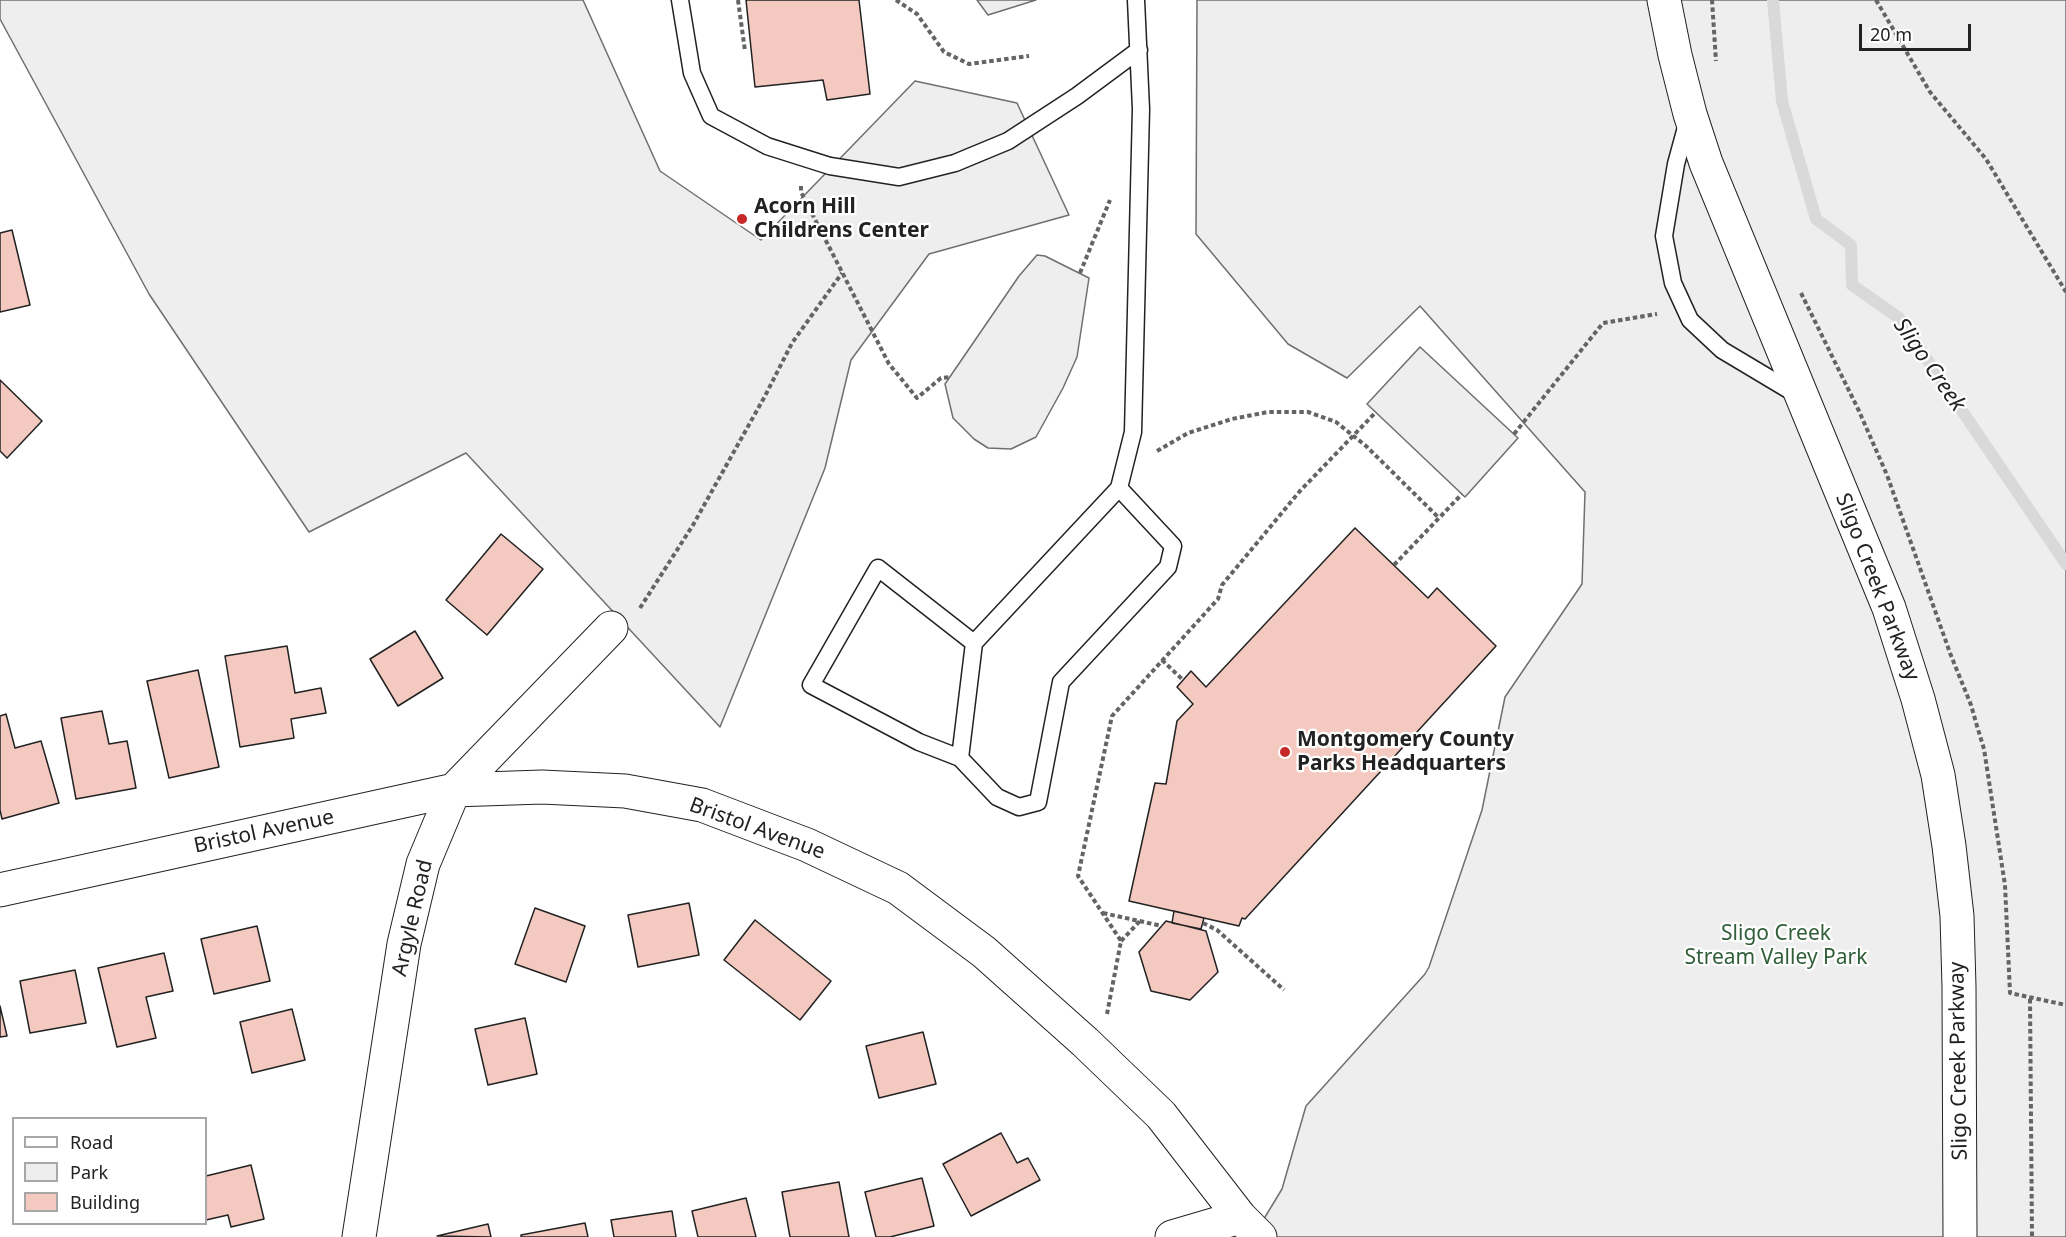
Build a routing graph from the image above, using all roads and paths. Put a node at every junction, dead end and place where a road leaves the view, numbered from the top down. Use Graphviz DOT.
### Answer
graph roads {
  1 [pos="680,0"];
  2 [pos="738,0"];
  3 [pos="896,0"];
  4 [pos="1136,0"];
  5 [pos="1664,0"];
  6 [pos="1876,0"];
  7 [pos="1139,50"];
  8 [pos="745,51"];
  9 [pos="1029,56"];
  10 [pos="1690,114"];
  11 [pos="798,156"];
  12 [pos="1111,196"];
  13 [pos="842,273"];
  14 [pos="1080,273"];
  15 [pos="2066,292"];
  16 [pos="1684,309"];
  17 [pos="950,377"];
  18 [pos="1803,399"];
  19 [pos="1376,412"];
  20 [pos="1514,434"];
  21 [pos="1354,436"];
  22 [pos="1127,455"];
  23 [pos="1119,488"];
  24 [pos="1462,494"];
  25 [pos="1439,518"];
  26 [pos="1395,565"];
  27 [pos="611,628"];
  28 [pos="974,643"];
  29 [pos="1162,660"];
  30 [pos="1183,680"];
  31 [pos="960,758"];
  32 [pos="454,790"];
  33 [pos="0,890"];
  34 [pos="1102,913"];
  35 [pos="1140,921"];
  36 [pos="1203,923"];
  37 [pos="1162,926"];
  38 [pos="1121,941"];
  39 [pos="1284,990"];
  40 [pos="2066,1005"];
  41 [pos="1084,1042"];
  42 [pos="1250,1227"];
  43 [pos="359,1237"];
  44 [pos="1172,1237"];
  45 [pos="1960,1237"];
  46 [pos="2032,1237"];
  1 -- 11 [label="lane"];
  2 -- 8 [label="path"];
  3 -- 9 [label="path"];
  4 -- 7 [label="lane"];
  5 -- 10 [label="street, Sligo Creek Parkway"];
  6 -- 15 [label="path"];
  7 -- 11 [label="lane"];
  7 -- 22 [label="lane"];
  10 -- 16 [label="lane"];
  10 -- 18 [label="street, Sligo Creek Parkway"];
  11 -- 13 [label="path"];
  12 -- 14 [label="path"];
  13 -- 17 [label="path"];
  13 -- 27 [label="path"];
  16 -- 18 [label="lane"];
  16 -- 20 [label="path"];
  18 -- 45 [label="street, Sligo Creek Parkway"];
  19 -- 21 [label="path"];
  21 -- 22 [label="path"];
  21 -- 25 [label="path"];
  21 -- 29 [label="path"];
  22 -- 23 [label="lane"];
  23 -- 28 [label="lane"];
  23 -- 31 [label="lane"];
  24 -- 25 [label="path"];
  25 -- 26 [label="path"];
  27 -- 32 [label="street, Argyle Road"];
  28 -- 31 [label="lane"];
  28 -- 31 [label="lane"];
  29 -- 30 [label="path"];
  29 -- 34 [label="path"];
  32 -- 33 [label="street, Bristol Avenue"];
  32 -- 41 [label="street, Bristol Avenue"];
  32 -- 43 [label="street, Argyle Road"];
  34 -- 35 [label="path"];
  34 -- 38 [label="path"];
  35 -- 37 [label="path"];
  35 -- 38 [label="path"];
  36 -- 39 [label="path"];
  38 -- 41 [label="path"];
  40 -- 46 [label="path"];
  41 -- 42 [label="street, Bristol Avenue"];
  42 -- 44 [label="street"];
}
